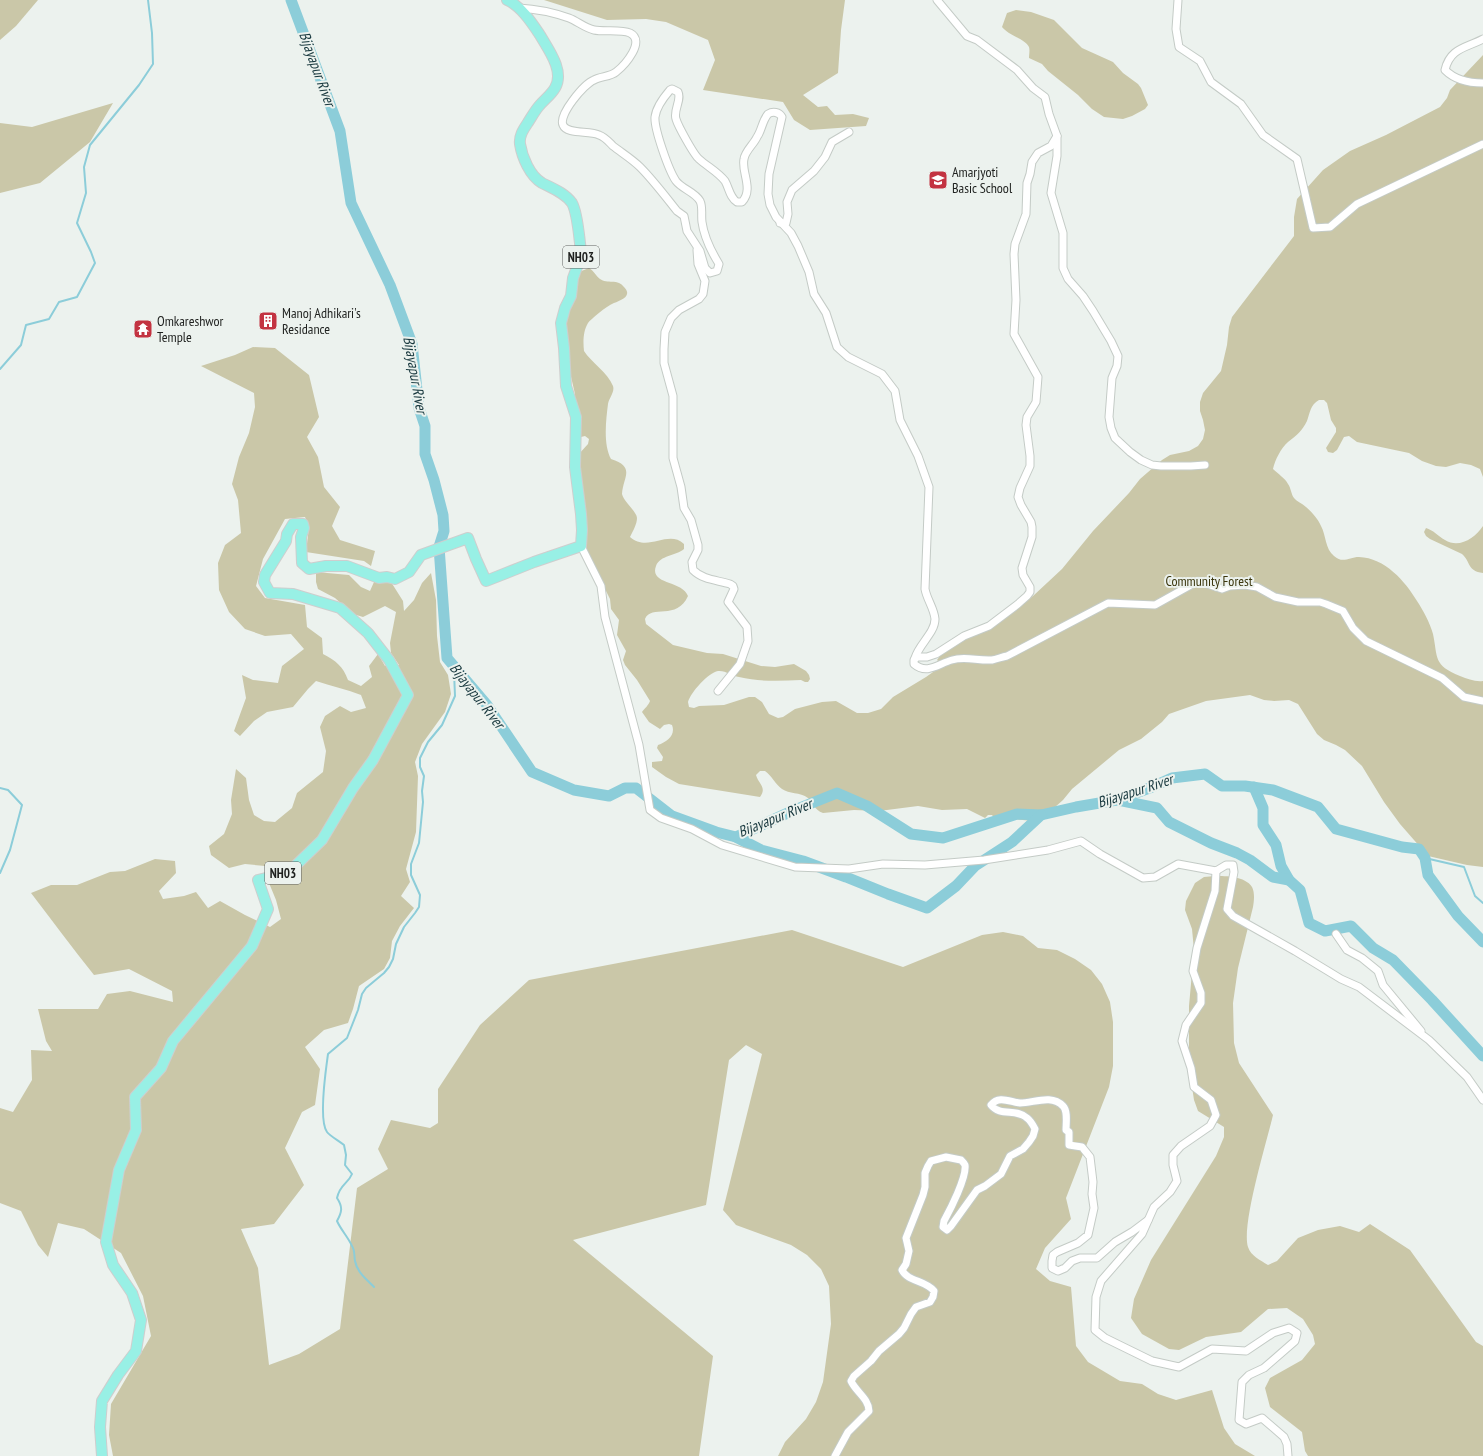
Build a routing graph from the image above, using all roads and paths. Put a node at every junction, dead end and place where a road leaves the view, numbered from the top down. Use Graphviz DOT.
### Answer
graph roads {
  1 [pos="507,0"];
  2 [pos="937,0"];
  3 [pos="1178,0"];
  4 [pos="519,8"];
  5 [pos="1483,39"];
  6 [pos="1483,83"];
  7 [pos="848,132"];
  8 [pos="1057,136"];
  9 [pos="1483,144"];
  10 [pos="780,223"];
  11 [pos="695,241"];
  12 [pos="1205,464"];
  13 [pos="581,546"];
  14 [pos="915,658"];
  15 [pos="718,691"];
  16 [pos="1483,701"];
  17 [pos="1216,871"];
  18 [pos="1336,934"];
  19 [pos="1428,1040"];
  20 [pos="1483,1100"];
  21 [pos="1148,1220"];
  22 [pos="102,1456"];
  23 [pos="835,1456"];
  24 [pos="1288,1456"];
  1 -- 4 [label="main road, NH03"];
  2 -- 8 [label="street"];
  3 -- 9 [label="street"];
  4 -- 11 [label="street"];
  4 -- 13 [label="main road, NH03"];
  5 -- 6 [label="street"];
  7 -- 10 [label="street"];
  8 -- 12 [label="street"];
  8 -- 14 [label="street"];
  10 -- 11 [label="street"];
  10 -- 14 [label="street"];
  11 -- 15 [label="street"];
  13 -- 17 [label="street"];
  13 -- 22 [label="main road, NH03"];
  14 -- 16 [label="street"];
  17 -- 19 [label="street"];
  17 -- 21 [label="street"];
  18 -- 19 [label="street"];
  19 -- 20 [label="street"];
  21 -- 23 [label="street"];
  21 -- 24 [label="street"];
}
